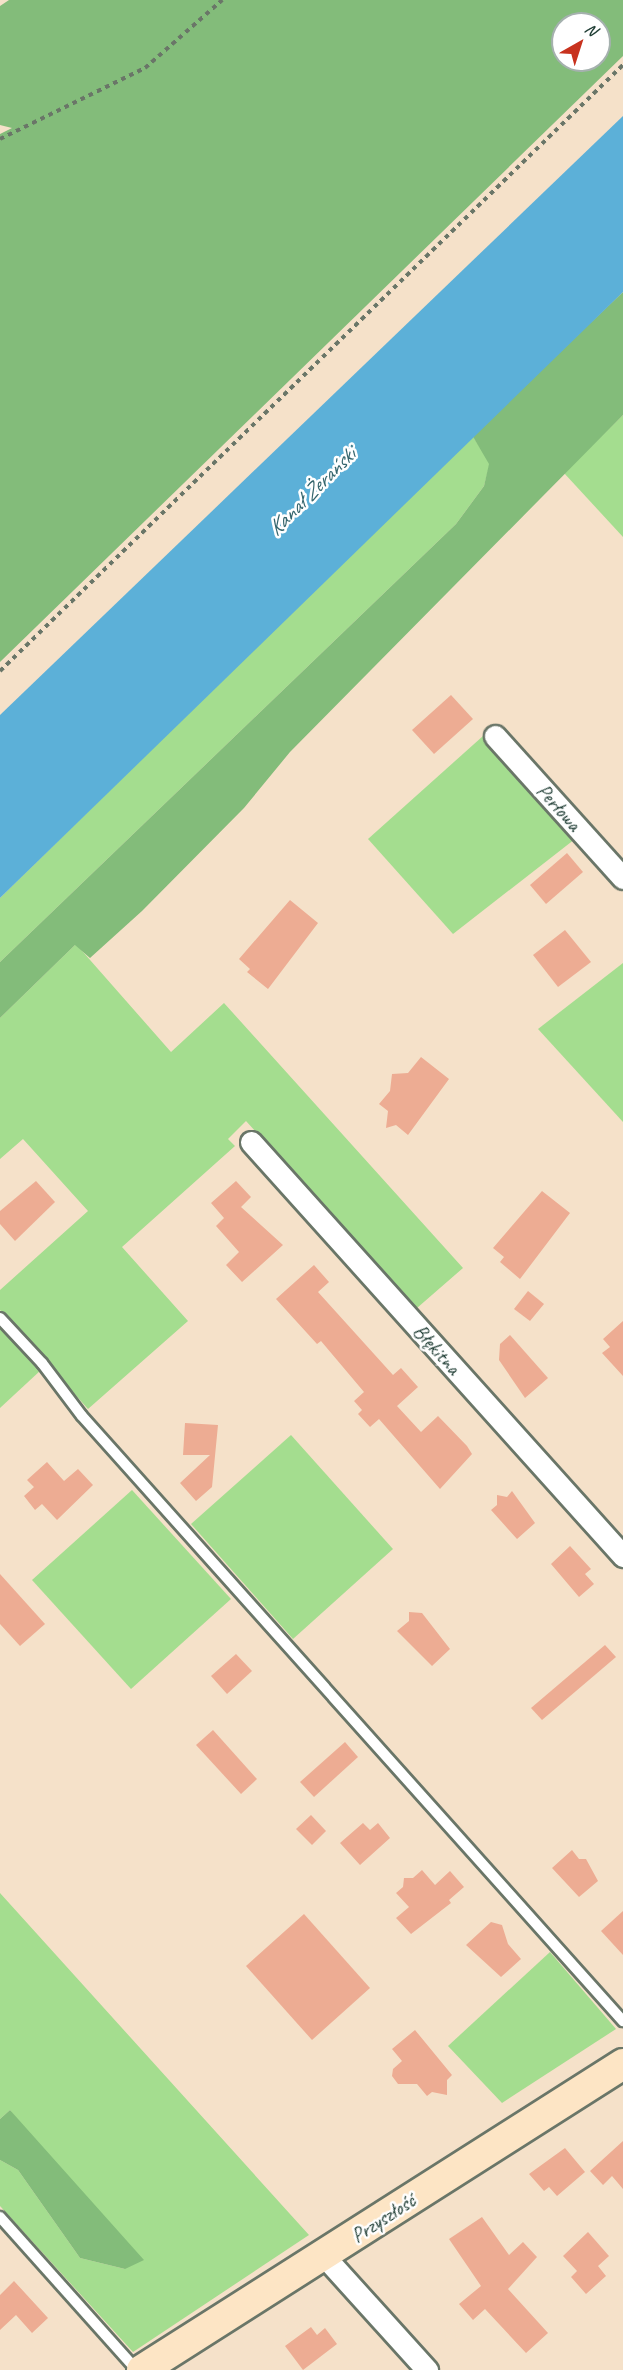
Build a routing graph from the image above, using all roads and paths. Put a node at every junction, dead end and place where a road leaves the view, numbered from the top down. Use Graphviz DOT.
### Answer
graph roads {
  1 [pos="222,0"];
  2 [pos="623,65"];
  3 [pos="0,139"];
  4 [pos="0,670"];
  5 [pos="495,736"];
  6 [pos="623,878"];
  7 [pos="251,1142"];
  8 [pos="0,1318"];
  9 [pos="623,1556"];
  10 [pos="623,2021"];
  11 [pos="623,2064"];
  12 [pos="0,2217"];
  13 [pos="324,2256"];
  14 [pos="137,2370"];
  15 [pos="142,2370"];
  16 [pos="427,2370"];
  1 -- 3 [label="path"];
  2 -- 4 [label="path"];
  5 -- 6 [label="street, Perłowa"];
  7 -- 9 [label="street, Błękitna"];
  8 -- 10 [label="lane"];
  11 -- 13 [label="street, Przyszłość"];
  12 -- 14 [label="lane"];
  13 -- 15 [label="street, Przyszłość"];
  13 -- 16 [label="street"];
}
